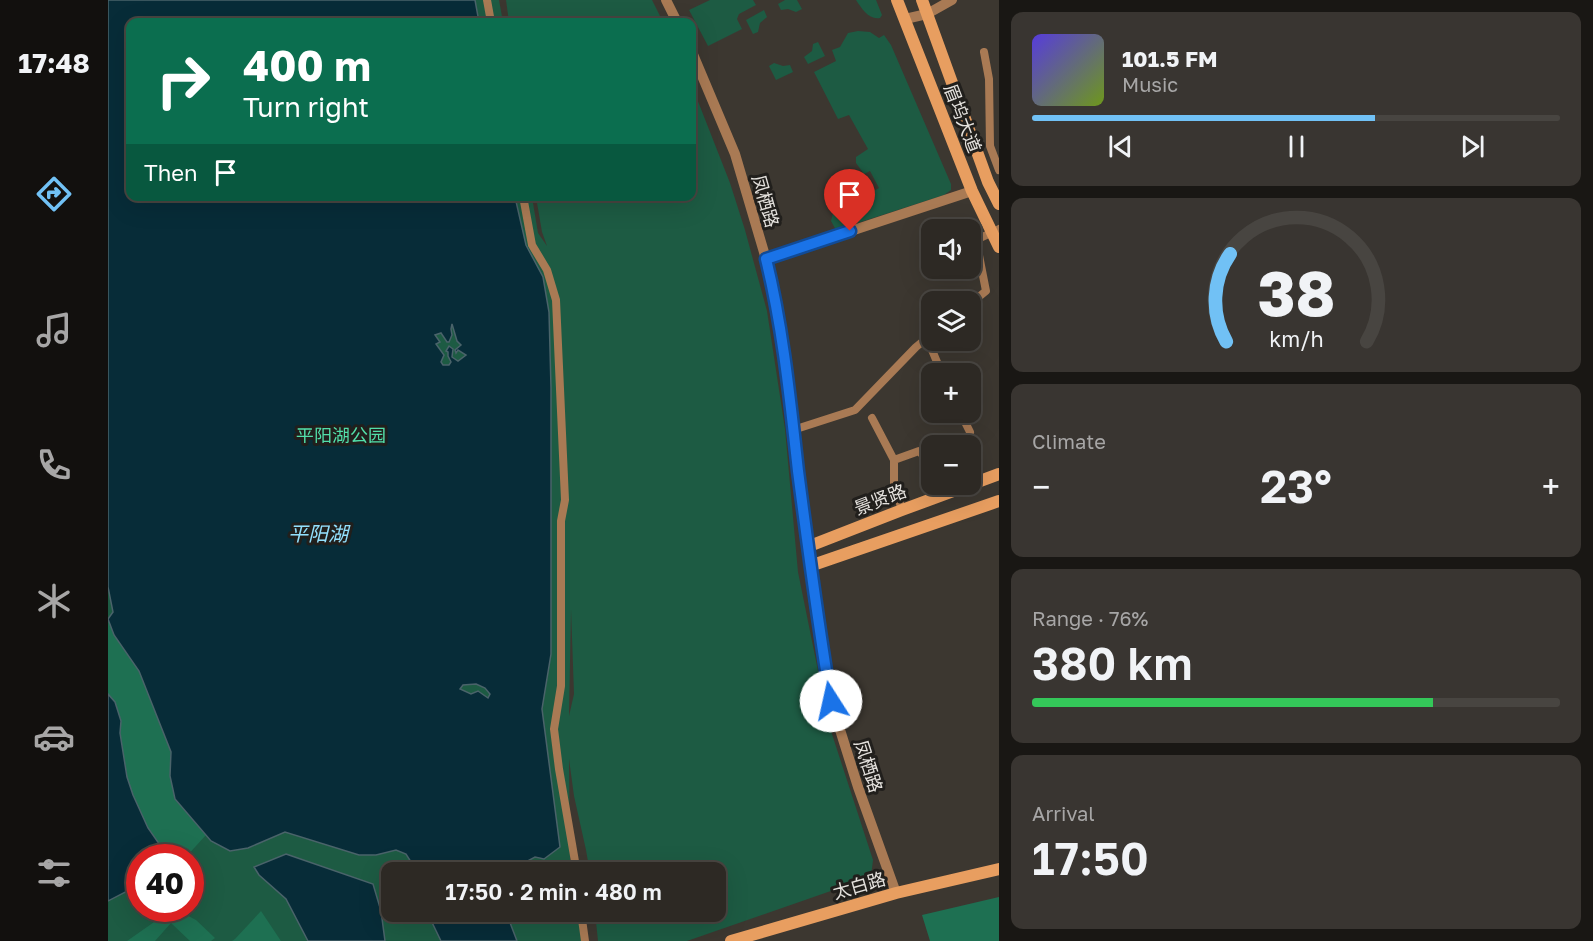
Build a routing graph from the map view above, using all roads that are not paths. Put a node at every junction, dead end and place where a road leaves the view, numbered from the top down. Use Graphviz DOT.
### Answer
graph roads {
  1 [pos="487,0"];
  2 [pos="666,0"];
  3 [pos="922,0"];
  4 [pos="952,0"];
  5 [pos="900,1"];
  6 [pos="927,14"];
  7 [pos="490,18"];
  8 [pos="675,18"];
  9 [pos="904,19"];
  10 [pos="984,52"];
  11 [pos="696,61"];
  12 [pos="999,170"];
  13 [pos="972,191"];
  14 [pos="525,201"];
  15 [pos="999,204"];
  16 [pos="995,230"];
  17 [pos="999,248"];
  18 [pos="766,259"];
  19 [pos="981,295"];
  20 [pos="921,343"];
  21 [pos="872,418"];
  22 [pos="966,423"];
  23 [pos="794,430"];
  24 [pos="970,432"];
  25 [pos="921,453"];
  26 [pos="894,460"];
  27 [pos="999,474"];
  28 [pos="999,501"];
  29 [pos="902,510"];
  30 [pos="807,547"];
  31 [pos="810,566"];
  32 [pos="575,862"];
  33 [pos="999,869"];
  34 [pos="896,893"];
  35 [pos="582,922"];
  36 [pos="585,941"];
  37 [pos="731,941"];
  1 -- 7 [label="street"];
  2 -- 8 [label="street"];
  3 -- 6 [label="main road, 眉坞大道"];
  4 -- 6 [label="street"];
  5 -- 9 [label="main road, 眉坞大道"];
  6 -- 9 [label="street"];
  6 -- 15 [label="main road, 眉坞大道"];
  9 -- 13 [label="main road, 眉坞大道"];
  10 -- 12 [label="street"];
  11 -- 18 [label="street, 凤栖路"];
  13 -- 16 [label="main road, 眉坞大道"];
  13 -- 18 [label="street"];
  14 -- 32 [label="street"];
  16 -- 17 [label="main road, 眉坞大道"];
  16 -- 19 [label="street"];
  18 -- 23 [label="street, 凤栖路"];
  20 -- 23 [label="street"];
  21 -- 26 [label="street"];
  22 -- 24 [label="street"];
  23 -- 30 [label="street, 凤栖路"];
  25 -- 26 [label="street"];
  26 -- 29 [label="street"];
  27 -- 29 [label="main road, 景贤路"];
  28 -- 31 [label="main road"];
  29 -- 30 [label="main road, 景贤路"];
  30 -- 31 [label="street, 凤栖路"];
  31 -- 34 [label="street, 凤栖路"];
  33 -- 34 [label="main road, 太白路"];
  34 -- 37 [label="main road, 太白路"];
  35 -- 36 [label="street"];
}
